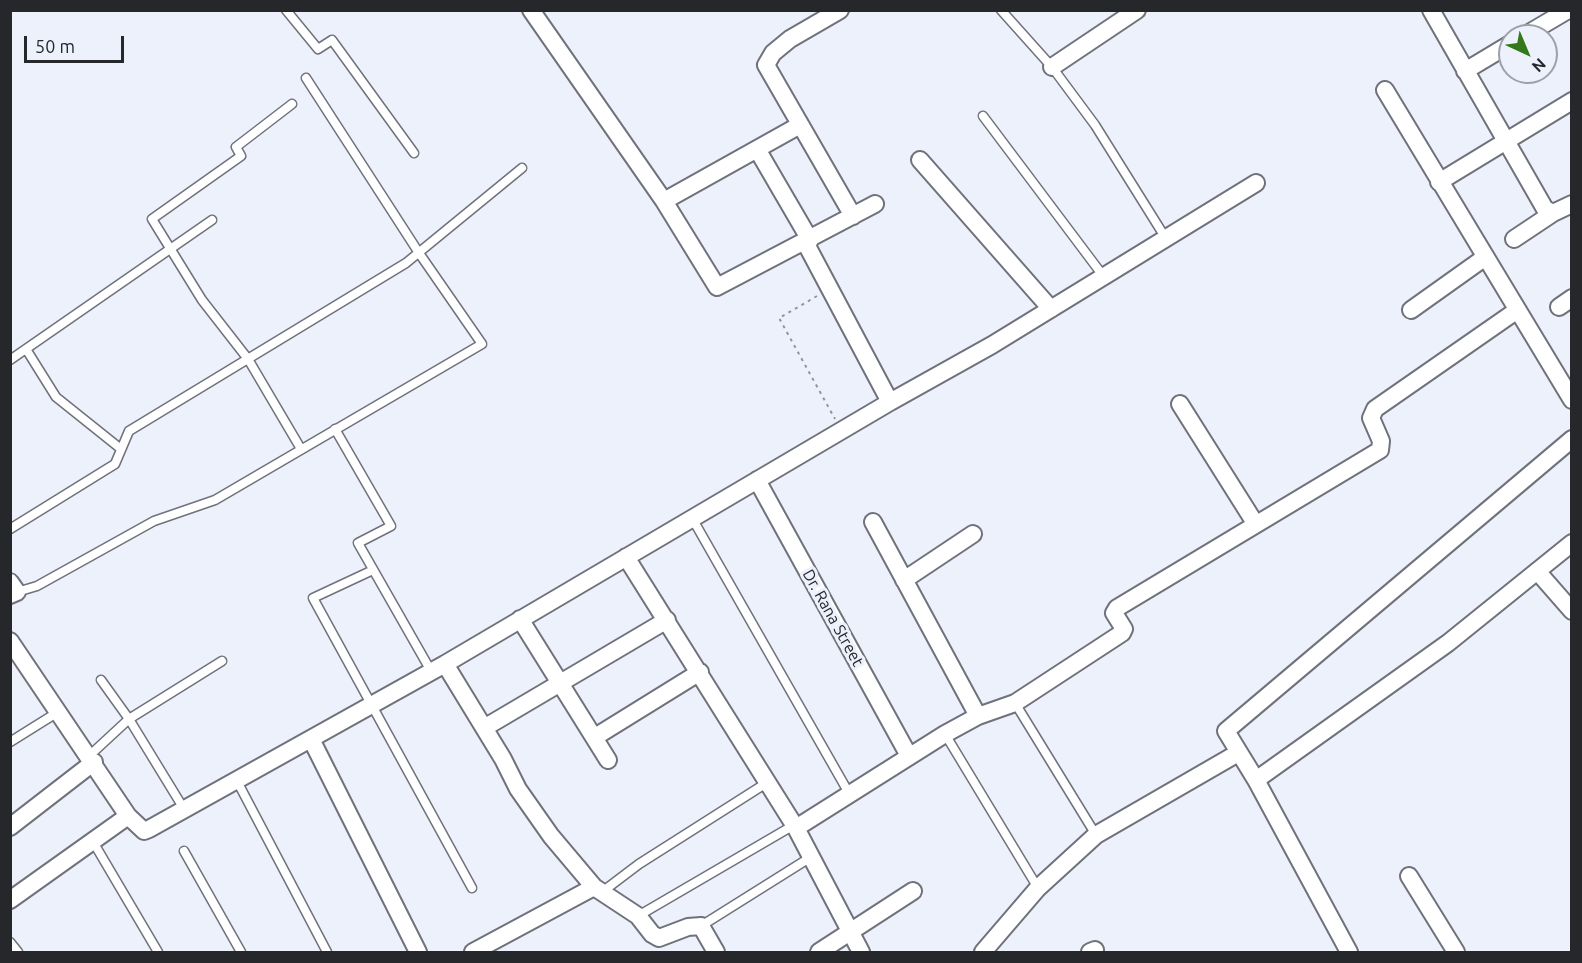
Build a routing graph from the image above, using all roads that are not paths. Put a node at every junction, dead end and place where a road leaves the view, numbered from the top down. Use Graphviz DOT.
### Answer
graph roads {
  1 [pos="286,10"];
  2 [pos="531,10"];
  3 [pos="840,10"];
  4 [pos="1001,10"];
  5 [pos="1137,10"];
  6 [pos="1431,10"];
  7 [pos="1568,10"];
  8 [pos="1544,24"];
  9 [pos="1498,51"];
  10 [pos="1052,67"];
  11 [pos="1465,71"];
  12 [pos="306,78"];
  13 [pos="1385,90"];
  14 [pos="1572,101"];
  15 [pos="292,104"];
  16 [pos="983,116"];
  17 [pos="800,125"];
  18 [pos="1505,139"];
  19 [pos="757,149"];
  20 [pos="414,153"];
  21 [pos="920,160"];
  22 [pos="522,168"];
  23 [pos="1439,182"];
  24 [pos="1256,183"];
  25 [pos="664,201"];
  26 [pos="875,204"];
  27 [pos="1572,204"];
  28 [pos="1552,213"];
  29 [pos="853,216"];
  30 [pos="212,220"];
  31 [pos="1165,237"];
  32 [pos="1514,239"];
  33 [pos="807,241"];
  34 [pos="172,248"];
  35 [pos="419,253"];
  36 [pos="1484,258"];
  37 [pos="1104,277"];
  38 [pos="1052,309"];
  39 [pos="1411,310"];
  40 [pos="1516,311"];
  41 [pos="26,349"];
  42 [pos="248,359"];
  43 [pos="10,360"];
  44 [pos="1572,400"];
  45 [pos="890,402"];
  46 [pos="1180,404"];
  47 [pos="335,429"];
  48 [pos="1572,439"];
  49 [pos="121,449"];
  50 [pos="301,449"];
  51 [pos="757,480"];
  52 [pos="692,518"];
  53 [pos="873,522"];
  54 [pos="1255,523"];
  55 [pos="10,529"];
  56 [pos="973,534"];
  57 [pos="1572,543"];
  58 [pos="626,556"];
  59 [pos="373,570"];
  60 [pos="1537,571"];
  61 [pos="904,580"];
  62 [pos="13,590"];
  63 [pos="1572,611"];
  64 [pos="520,619"];
  65 [pos="667,620"];
  66 [pos="10,640"];
  67 [pos="222,661"];
  68 [pos="438,668"];
  69 [pos="700,672"];
  70 [pos="101,681"];
  71 [pos="561,684"];
  72 [pos="1015,703"];
  73 [pos="374,705"];
  74 [pos="58,711"];
  75 [pos="978,716"];
  76 [pos="129,719"];
  77 [pos="484,728"];
  78 [pos="945,734"];
  79 [pos="595,737"];
  80 [pos="311,739"];
  81 [pos="10,742"];
  82 [pos="1238,753"];
  83 [pos="909,756"];
  84 [pos="92,759"];
  85 [pos="608,760"];
  86 [pos="1256,780"];
  87 [pos="237,781"];
  88 [pos="768,782"];
  89 [pos="850,795"];
  90 [pos="184,809"];
  91 [pos="128,816"];
  92 [pos="10,827"];
  93 [pos="795,827"];
  94 [pos="1096,835"];
  95 [pos="92,839"];
  96 [pos="184,851"];
  97 [pos="811,857"];
  98 [pos="1409,876"];
  99 [pos="472,888"];
  100 [pos="1038,888"];
  101 [pos="598,890"];
  102 [pos="913,891"];
  103 [pos="10,900"];
  104 [pos="638,916"];
  105 [pos="701,926"];
  106 [pos="851,933"];
  107 [pos="10,942"];
  108 [pos="18,952"];
  109 [pos="158,952"];
  110 [pos="241,952"];
  111 [pos="327,952"];
  112 [pos="418,952"];
  113 [pos="473,952"];
  114 [pos="716,952"];
  115 [pos="819,952"];
  116 [pos="861,952"];
  117 [pos="983,952"];
  118 [pos="1349,952"];
  119 [pos="1456,952"];
  1 -- 20 [label="lane"];
  2 -- 25 [label="street"];
  3 -- 17 [label="street"];
  4 -- 10 [label="lane"];
  5 -- 10 [label="street"];
  6 -- 11 [label="street"];
  7 -- 8 [label="street"];
  9 -- 11 [label="street"];
  10 -- 31 [label="lane"];
  11 -- 18 [label="street"];
  12 -- 35 [label="lane"];
  13 -- 23 [label="street"];
  14 -- 18 [label="street"];
  15 -- 34 [label="lane"];
  16 -- 37 [label="lane"];
  17 -- 19 [label="street"];
  17 -- 29 [label="street"];
  18 -- 23 [label="street"];
  18 -- 28 [label="street"];
  19 -- 25 [label="street"];
  19 -- 33 [label="street"];
  21 -- 38 [label="street"];
  22 -- 35 [label="lane"];
  23 -- 36 [label="street"];
  24 -- 31 [label="street"];
  25 -- 33 [label="street"];
  26 -- 29 [label="street"];
  27 -- 28 [label="street"];
  28 -- 32 [label="street"];
  29 -- 33 [label="street"];
  30 -- 34 [label="lane"];
  31 -- 37 [label="street"];
  33 -- 45 [label="street"];
  34 -- 41 [label="lane"];
  34 -- 42 [label="lane"];
  35 -- 42 [label="lane"];
  35 -- 47 [label="lane"];
  36 -- 39 [label="street"];
  36 -- 40 [label="street"];
  37 -- 38 [label="street"];
  38 -- 45 [label="street"];
  40 -- 44 [label="street"];
  40 -- 54 [label="street"];
  41 -- 43 [label="lane"];
  41 -- 49 [label="lane"];
  42 -- 49 [label="lane"];
  42 -- 50 [label="lane"];
  45 -- 51 [label="street"];
  46 -- 54 [label="street"];
  47 -- 50 [label="lane"];
  47 -- 59 [label="lane"];
  48 -- 82 [label="street"];
  49 -- 55 [label="lane"];
  50 -- 62 [label="lane"];
  51 -- 52 [label="street"];
  51 -- 83 [label="street, Dr. Rana Street"];
  52 -- 58 [label="street"];
  52 -- 89 [label="lane"];
  53 -- 61 [label="street"];
  54 -- 72 [label="street"];
  56 -- 61 [label="street"];
  57 -- 60 [label="street"];
  58 -- 64 [label="street"];
  58 -- 65 [label="street"];
  59 -- 68 [label="lane"];
  59 -- 73 [label="lane"];
  60 -- 63 [label="street"];
  60 -- 86 [label="street"];
  61 -- 75 [label="street"];
  64 -- 68 [label="street"];
  64 -- 71 [label="street"];
  65 -- 69 [label="street"];
  65 -- 71 [label="street"];
  66 -- 74 [label="street"];
  67 -- 76 [label="lane"];
  68 -- 73 [label="street"];
  68 -- 77 [label="street"];
  69 -- 79 [label="street"];
  69 -- 88 [label="street"];
  70 -- 76 [label="lane"];
  71 -- 77 [label="street"];
  71 -- 79 [label="street"];
  72 -- 75 [label="street"];
  72 -- 94 [label="lane"];
  73 -- 80 [label="street"];
  73 -- 99 [label="lane"];
  74 -- 81 [label="lane"];
  74 -- 84 [label="street"];
  75 -- 78 [label="street"];
  76 -- 84 [label="lane"];
  76 -- 90 [label="lane"];
  77 -- 101 [label="street"];
  78 -- 83 [label="street"];
  78 -- 100 [label="lane"];
  79 -- 85 [label="street"];
  80 -- 87 [label="street"];
  80 -- 112 [label="street"];
  82 -- 86 [label="street"];
  82 -- 94 [label="street"];
  83 -- 89 [label="street"];
  84 -- 91 [label="street"];
  84 -- 92 [label="street"];
  86 -- 118 [label="street"];
  87 -- 90 [label="street"];
  87 -- 111 [label="lane"];
  88 -- 93 [label="street"];
  88 -- 101 [label="lane"];
  89 -- 93 [label="street"];
  90 -- 91 [label="street"];
  91 -- 95 [label="street"];
  93 -- 97 [label="street"];
  93 -- 104 [label="lane"];
  94 -- 100 [label="street"];
  95 -- 103 [label="street"];
  95 -- 109 [label="lane"];
  96 -- 110 [label="lane"];
  97 -- 105 [label="lane"];
  97 -- 106 [label="street"];
  98 -- 119 [label="street"];
  100 -- 117 [label="street"];
  101 -- 104 [label="street"];
  101 -- 113 [label="street"];
  102 -- 106 [label="street"];
  104 -- 105 [label="street"];
  105 -- 114 [label="street"];
  106 -- 115 [label="street"];
  106 -- 116 [label="street"];
  107 -- 108 [label="lane"];
}
